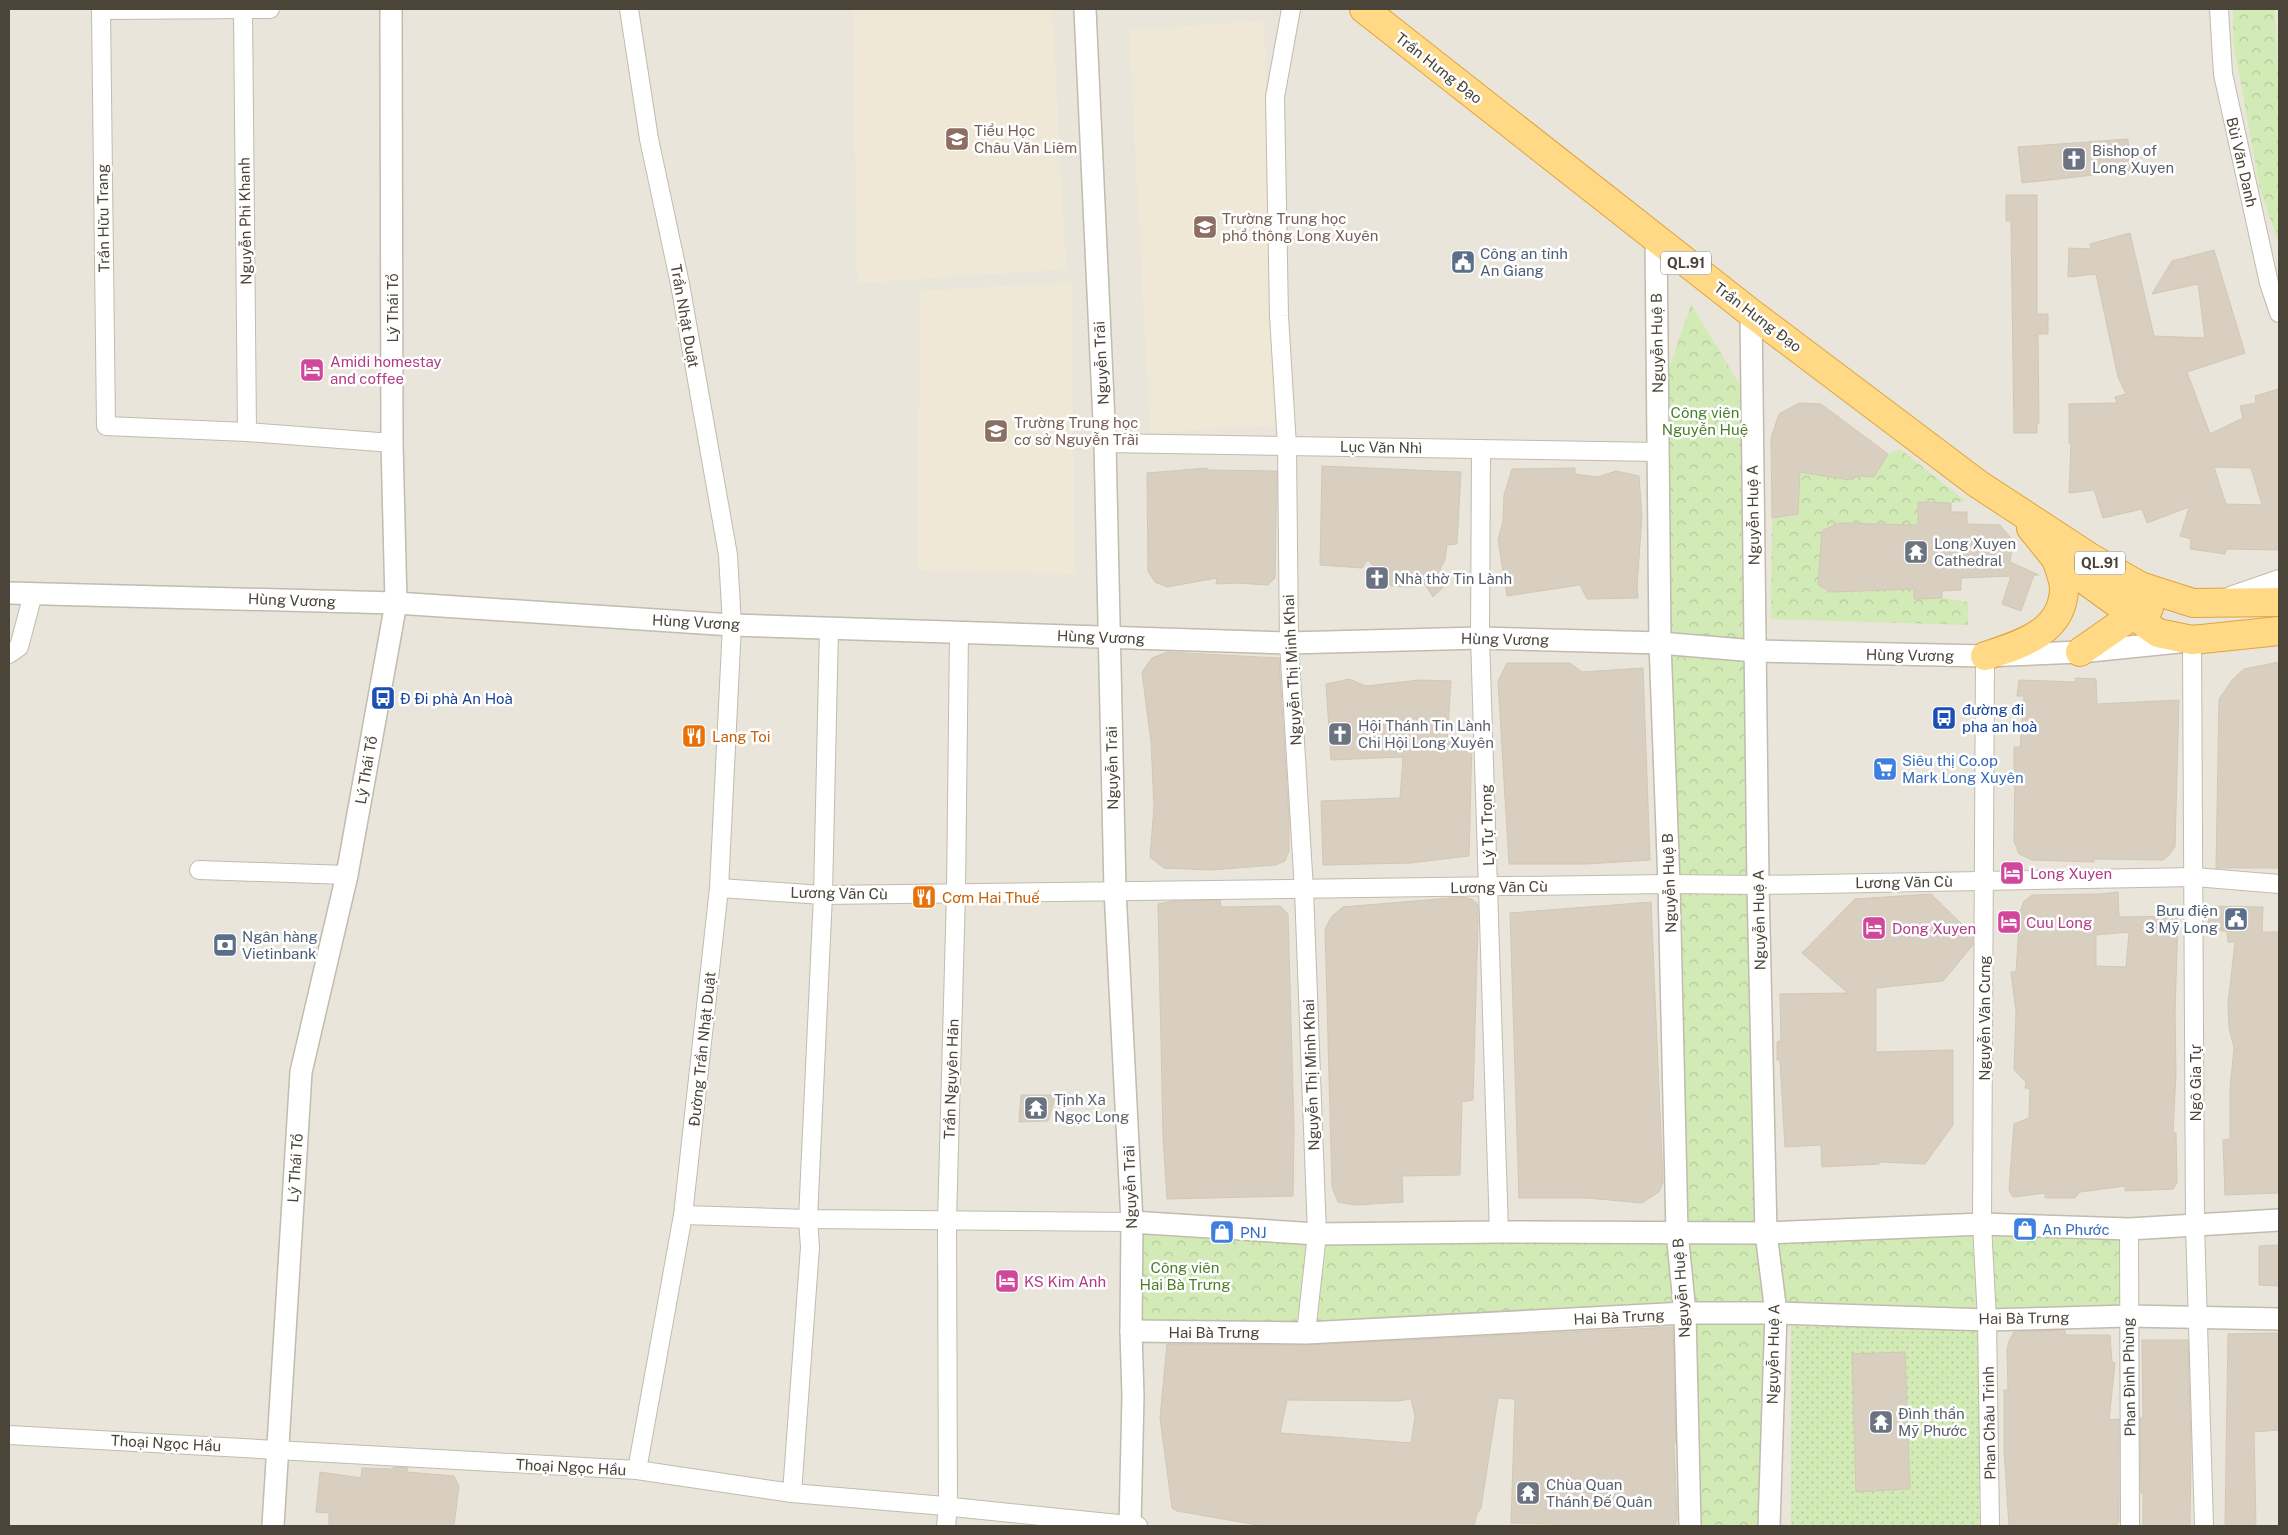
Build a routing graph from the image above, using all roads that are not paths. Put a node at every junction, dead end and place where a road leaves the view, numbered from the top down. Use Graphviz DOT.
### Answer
graph roads {
  1 [pos="270,9"];
  2 [pos="391,9"];
  3 [pos="629,9"];
  4 [pos="1085,9"];
  5 [pos="1291,9"];
  6 [pos="1364,9"];
  7 [pos="2219,9"];
  8 [pos="101,10"];
  9 [pos="243,10"];
  10 [pos="1656,239"];
  11 [pos="1751,312"];
  12 [pos="2279,313"];
  13 [pos="247,432"];
  14 [pos="392,443"];
  15 [pos="1105,443"];
  16 [pos="1287,446"];
  17 [pos="1481,449"];
  18 [pos="1658,452"];
  19 [pos="2014,508"];
  20 [pos="2056,559"];
  21 [pos="2279,579"];
  22 [pos="9,593"];
  23 [pos="33,594"];
  24 [pos="2279,602"];
  25 [pos="2201,603"];
  26 [pos="396,604"];
  27 [pos="2134,615"];
  28 [pos="732,624"];
  29 [pos="830,628"];
  30 [pos="2279,631"];
  31 [pos="959,632"];
  32 [pos="1109,638"];
  33 [pos="1480,638"];
  34 [pos="2192,640"];
  35 [pos="1289,643"];
  36 [pos="1660,643"];
  37 [pos="1755,651"];
  38 [pos="2080,652"];
  39 [pos="9,654"];
  40 [pos="1984,656"];
  41 [pos="199,870"];
  42 [pos="348,875"];
  43 [pos="2195,877"];
  44 [pos="1984,880"];
  45 [pos="1669,884"];
  46 [pos="2279,884"];
  47 [pos="1758,885"];
  48 [pos="1489,887"];
  49 [pos="719,888"];
  50 [pos="1115,890"];
  51 [pos="1304,890"];
  52 [pos="956,893"];
  53 [pos="823,895"];
  54 [pos="683,1215"];
  55 [pos="808,1219"];
  56 [pos="2279,1220"];
  57 [pos="947,1221"];
  58 [pos="1132,1222"];
  59 [pos="1982,1224"];
  60 [pos="2195,1224"];
  61 [pos="2128,1229"];
  62 [pos="1499,1232"];
  63 [pos="1677,1232"];
  64 [pos="1766,1233"];
  65 [pos="1317,1234"];
  66 [pos="1685,1313"];
  67 [pos="1776,1313"];
  68 [pos="2128,1316"];
  69 [pos="2197,1319"];
  70 [pos="2279,1319"];
  71 [pos="1987,1320"];
  72 [pos="1131,1331"];
  73 [pos="1306,1333"];
  74 [pos="9,1435"];
  75 [pos="277,1450"];
  76 [pos="637,1470"];
  77 [pos="792,1493"];
  78 [pos="948,1506"];
  79 [pos="272,1526"];
  80 [pos="946,1526"];
  81 [pos="1133,1526"];
  82 [pos="1690,1526"];
  83 [pos="1769,1526"];
  84 [pos="1990,1526"];
  85 [pos="2130,1526"];
  86 [pos="2204,1526"];
  1 -- 9 [label="street"];
  2 -- 14 [label="street, Lý Thái Tổ"];
  3 -- 28 [label="street, Trần Nhật Duật"];
  4 -- 15 [label="street, Nguyễn Trãi"];
  5 -- 16 [label="street, Nguyễn Thị Minh Khai"];
  6 -- 10 [label="highway, Trần Hưng Đạo / QL.91"];
  7 -- 12 [label="street, Bùi Văn Danh"];
  8 -- 9 [label="street"];
  8 -- 13 [label="street, Trần Hữu Trang"];
  9 -- 13 [label="street, Nguyễn Phi Khanh"];
  10 -- 11 [label="highway, Trần Hưng Đạo / QL.91"];
  10 -- 18 [label="street, Nguyễn Huệ B"];
  11 -- 19 [label="highway, Trần Hưng Đạo / QL.91"];
  11 -- 37 [label="street, Nguyễn Huệ A"];
  13 -- 14 [label="street"];
  14 -- 26 [label="street, Lý Thái Tổ"];
  15 -- 16 [label="street, Lục Văn Nhì"];
  15 -- 32 [label="street, Nguyễn Trãi"];
  16 -- 17 [label="street, Lục Văn Nhì"];
  16 -- 35 [label="street, Nguyễn Thị Minh Khai"];
  17 -- 18 [label="street, Lục Văn Nhì"];
  17 -- 33 [label="street, Lý Tự Trọng"];
  18 -- 36 [label="street, Nguyễn Huệ B"];
  19 -- 20 [label="highway, QL.91"];
  19 -- 25 [label="highway, QL.91"];
  20 -- 27 [label="highway, QL.91"];
  20 -- 40 [label="highway"];
  21 -- 25 [label="street"];
  22 -- 23 [label="street, Hùng Vương"];
  23 -- 26 [label="street, Hùng Vương"];
  23 -- 39 [label="street"];
  24 -- 25 [label="highway, QL.91"];
  25 -- 27 [label="highway"];
  26 -- 28 [label="street, Hùng Vương"];
  26 -- 42 [label="street, Lý Thái Tổ"];
  27 -- 34 [label="highway, QL.91"];
  27 -- 38 [label="highway"];
  28 -- 29 [label="street, Hùng Vương"];
  28 -- 49 [label="street, Đường Trần Nhật Duật"];
  29 -- 31 [label="street, Hùng Vương"];
  29 -- 53 [label="street"];
  30 -- 34 [label="highway, QL.91"];
  31 -- 32 [label="street, Hùng Vương"];
  31 -- 52 [label="street, Trần Nguyên Hãn"];
  32 -- 35 [label="street, Hùng Vương"];
  32 -- 50 [label="street, Nguyễn Trãi"];
  33 -- 35 [label="street, Hùng Vương"];
  33 -- 36 [label="street, Hùng Vương"];
  33 -- 48 [label="street, Lý Tự Trọng"];
  34 -- 38 [label="street, Hùng Vương"];
  34 -- 43 [label="street, Ngô Gia Tự"];
  35 -- 51 [label="street, Nguyễn Thị Minh Khai"];
  36 -- 37 [label="street, Hùng Vương"];
  36 -- 45 [label="street, Nguyễn Huệ B"];
  37 -- 40 [label="street, Hùng Vương"];
  37 -- 47 [label="street, Nguyễn Huệ A"];
  38 -- 40 [label="street, Hùng Vương"];
  40 -- 44 [label="street, Nguyễn Văn Cưng"];
  41 -- 42 [label="street"];
  42 -- 75 [label="street, Lý Thái Tổ"];
  43 -- 44 [label="street, Lương Vãn Cù"];
  43 -- 46 [label="street, Lương Vãn Cù"];
  43 -- 60 [label="street, Ngô Gia Tự"];
  44 -- 47 [label="street, Lương Vãn Cù"];
  44 -- 59 [label="street, Nguyễn Văn Cưng"];
  45 -- 47 [label="street, Lương Vãn Cù"];
  45 -- 48 [label="street, Lương Vãn Cù"];
  45 -- 63 [label="street, Nguyễn Huệ B"];
  47 -- 64 [label="street, Nguyễn Huệ A"];
  48 -- 51 [label="street, Lương Vãn Cù"];
  48 -- 62 [label="street, Lý Tự Trọng"];
  49 -- 53 [label="street, Lương Vãn Cù"];
  49 -- 54 [label="street, Đường Trần Nhật Duật"];
  50 -- 51 [label="street, Lương Vãn Cù"];
  50 -- 52 [label="street, Lương Vãn Cù"];
  50 -- 58 [label="street, Nguyễn Trãi"];
  51 -- 65 [label="street, Nguyễn Thị Minh Khai"];
  52 -- 53 [label="street, Lương Vãn Cù"];
  52 -- 57 [label="street, Trần Nguyên Hãn"];
  53 -- 55 [label="street"];
  54 -- 55 [label="street"];
  54 -- 76 [label="street, Đường Trần Nhật Duật"];
  55 -- 57 [label="street"];
  55 -- 77 [label="street"];
  56 -- 60 [label="street"];
  57 -- 58 [label="street"];
  57 -- 78 [label="street, Trần Nguyên Hãn"];
  58 -- 65 [label="street"];
  58 -- 72 [label="street, Nguyễn Trãi"];
  59 -- 61 [label="street"];
  59 -- 64 [label="street"];
  59 -- 71 [label="street, Nguyễn Văn Cưng"];
  60 -- 61 [label="street"];
  60 -- 69 [label="street, Ngô Gia Tự"];
  61 -- 68 [label="street, Phan Đình Phùng"];
  62 -- 63 [label="street"];
  62 -- 65 [label="street"];
  63 -- 64 [label="street"];
  63 -- 66 [label="street, Nguyễn Huệ B"];
  64 -- 67 [label="street, Nguyễn Huệ A"];
  65 -- 73 [label="street, Nguyễn Thị Minh Khai"];
  66 -- 67 [label="street, Hai Bà Trưng"];
  66 -- 73 [label="street, Hai Bà Trưng"];
  66 -- 82 [label="street, Nguyễn Huệ B"];
  67 -- 71 [label="street, Hai Bà Trưng"];
  67 -- 83 [label="street, Nguyễn Huệ A"];
  68 -- 69 [label="street, Hai Bà Trưng"];
  68 -- 71 [label="street, Hai Bà Trưng"];
  68 -- 85 [label="street, Phan Đình Phùng"];
  69 -- 70 [label="street, Hai Bà Trưng"];
  69 -- 86 [label="street, Ngô Gia Tự"];
  71 -- 84 [label="street, Phan Châu Trinh"];
  72 -- 73 [label="street, Hai Bà Trưng"];
  72 -- 81 [label="street, Nguyễn Trãi"];
  74 -- 75 [label="street, Thoại Ngọc Hầu"];
  75 -- 76 [label="street, Thoại Ngọc Hầu"];
  75 -- 79 [label="street, Lý Thái Tổ"];
  76 -- 77 [label="street, Thoại Ngọc Hầu"];
  77 -- 78 [label="street, Thoại Ngọc Hầu"];
  78 -- 80 [label="street, Trần Nguyên Hãn"];
  78 -- 81 [label="street, Thoại Ngọc Hầu"];
}
